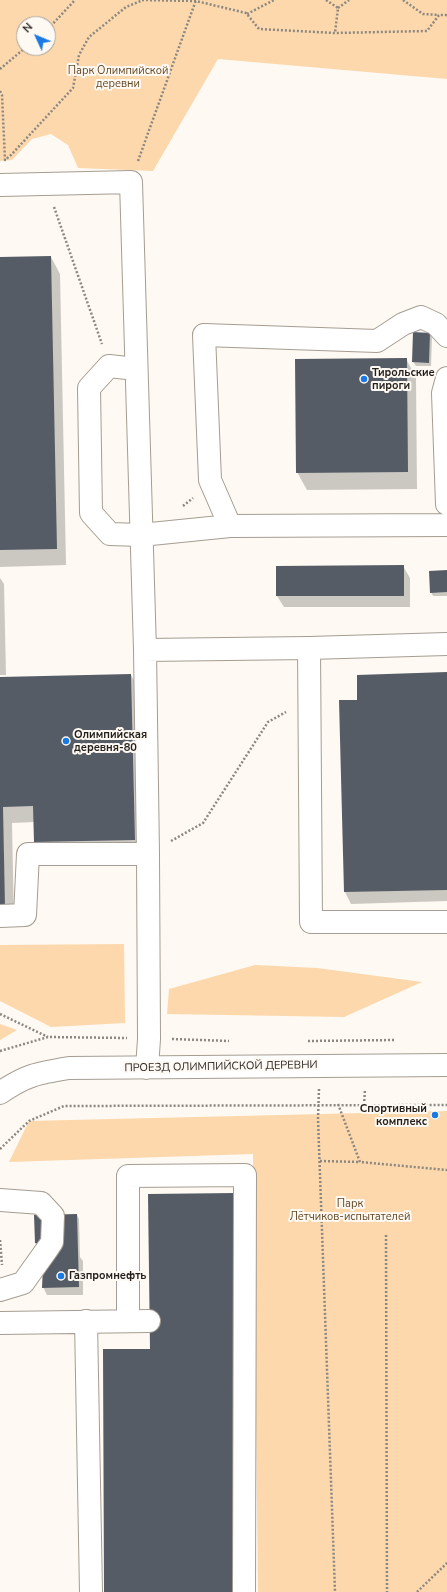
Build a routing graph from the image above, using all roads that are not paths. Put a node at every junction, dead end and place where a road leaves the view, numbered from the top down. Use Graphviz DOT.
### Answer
graph roads {
  1 [pos="0,185"];
  2 [pos="447,336"];
  3 [pos="136,369"];
  4 [pos="447,378"];
  5 [pos="447,504"];
  6 [pos="447,525"];
  7 [pos="230,526"];
  8 [pos="141,535"];
  9 [pos="447,644"];
  10 [pos="309,648"];
  11 [pos="145,650"];
  12 [pos="148,854"];
  13 [pos="0,916"];
  14 [pos="447,922"];
  15 [pos="447,1065"];
  16 [pos="147,1068"];
  17 [pos="0,1093"];
  18 [pos="0,1200"];
  19 [pos="0,1290"];
  20 [pos="128,1320"];
  21 [pos="149,1321"];
  22 [pos="86,1322"];
  23 [pos="0,1323"];
  24 [pos="91,1592"];
  25 [pos="244,1592"];
  1 -- 3 [label="street"];
  2 -- 7 [label="street"];
  3 -- 8 [label="street"];
  3 -- 8 [label="street"];
  4 -- 5 [label="street"];
  6 -- 7 [label="street"];
  7 -- 8 [label="street"];
  8 -- 11 [label="street"];
  9 -- 10 [label="street"];
  10 -- 11 [label="street"];
  10 -- 14 [label="street"];
  11 -- 12 [label="street"];
  12 -- 13 [label="street"];
  12 -- 16 [label="street"];
  15 -- 16 [label="street, ПРОЕЗД ОЛИМПИЙСКОЙ ДЕРЕВНИ"];
  16 -- 17 [label="street, ПРОЕЗД ОЛИМПИЙСКОЙ ДЕРЕВНИ"];
  18 -- 19 [label="street"];
  20 -- 21 [label="street"];
  20 -- 22 [label="street"];
  20 -- 25 [label="street"];
  22 -- 23 [label="street"];
  22 -- 24 [label="street"];
}
